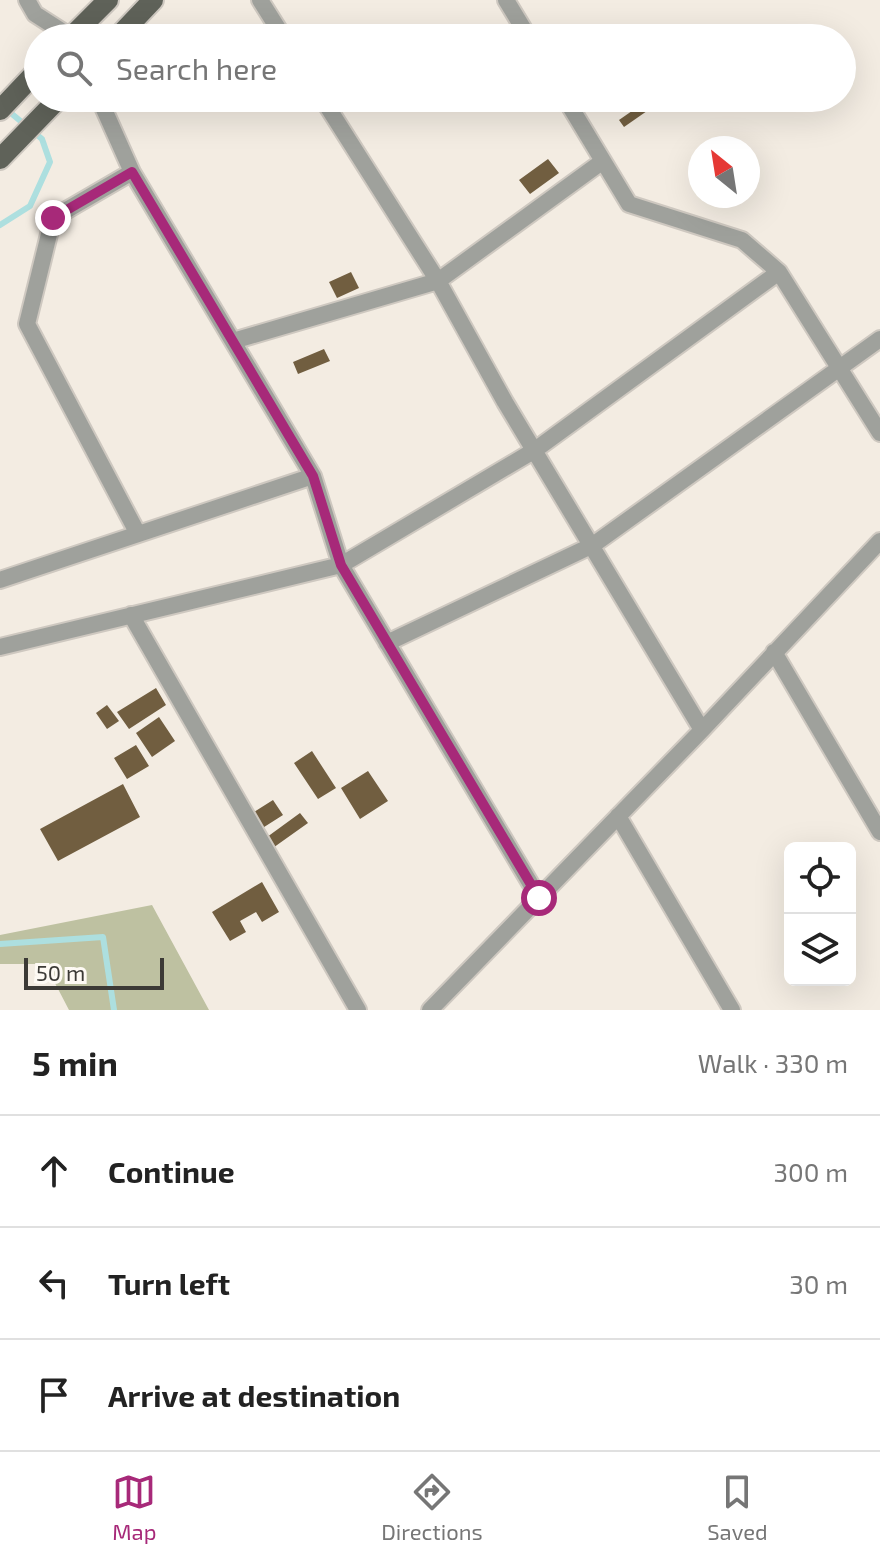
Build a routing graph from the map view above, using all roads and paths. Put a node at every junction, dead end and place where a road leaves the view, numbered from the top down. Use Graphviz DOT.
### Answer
graph roads {
  1 [pos="27,0"];
  2 [pos="108,0"];
  3 [pos="153,0"];
  4 [pos="260,0"];
  5 [pos="506,0"];
  6 [pos="50,24"];
  7 [pos="79,24"];
  8 [pos="130,24"];
  9 [pos="275,24"];
  10 [pos="521,24"];
  11 [pos="24,85"];
  12 [pos="0,110"];
  13 [pos="45,112"];
  14 [pos="105,112"];
  15 [pos="331,112"];
  16 [pos="573,112"];
  17 [pos="5,154"];
  18 [pos="603,161"];
  19 [pos="132,172"];
  20 [pos="779,272"];
  21 [pos="438,281"];
  22 [pos="880,339"];
  23 [pos="233,341"];
  24 [pos="839,368"];
  25 [pos="880,433"];
  26 [pos="535,450"];
  27 [pos="313,476"];
  28 [pos="138,534"];
  29 [pos="880,541"];
  30 [pos="593,545"];
  31 [pos="341,565"];
  32 [pos="0,580"];
  33 [pos="131,615"];
  34 [pos="387,643"];
  35 [pos="0,647"];
  36 [pos="774,652"];
  37 [pos="702,730"];
  38 [pos="618,816"];
  39 [pos="880,832"];
  40 [pos="539,898"];
  41 [pos="358,1010"];
  42 [pos="430,1010"];
  43 [pos="732,1010"];
  1 -- 6 [label="street"];
  2 -- 7 [label="main road"];
  3 -- 8 [label="main road"];
  4 -- 9 [label="street"];
  5 -- 10 [label="street"];
  11 -- 12 [label="main road"];
  13 -- 17 [label="main road"];
  14 -- 19 [label="street"];
  15 -- 21 [label="street"];
  16 -- 18 [label="street"];
  18 -- 20 [label="street"];
  18 -- 21 [label="street"];
  19 -- 23 [label="street"];
  19 -- 28 [label="street"];
  20 -- 24 [label="street"];
  20 -- 26 [label="street"];
  21 -- 23 [label="street"];
  21 -- 26 [label="street"];
  22 -- 24 [label="street"];
  23 -- 27 [label="street"];
  24 -- 25 [label="street"];
  24 -- 30 [label="street"];
  26 -- 30 [label="street"];
  26 -- 31 [label="street"];
  27 -- 28 [label="street"];
  27 -- 31 [label="street"];
  28 -- 32 [label="street"];
  29 -- 36 [label="street"];
  30 -- 34 [label="street"];
  30 -- 37 [label="street"];
  31 -- 33 [label="street"];
  31 -- 34 [label="street"];
  33 -- 35 [label="street"];
  33 -- 41 [label="street"];
  34 -- 40 [label="street"];
  36 -- 37 [label="street"];
  36 -- 39 [label="street"];
  37 -- 38 [label="street"];
  38 -- 40 [label="street"];
  38 -- 43 [label="street"];
  40 -- 42 [label="street"];
}
